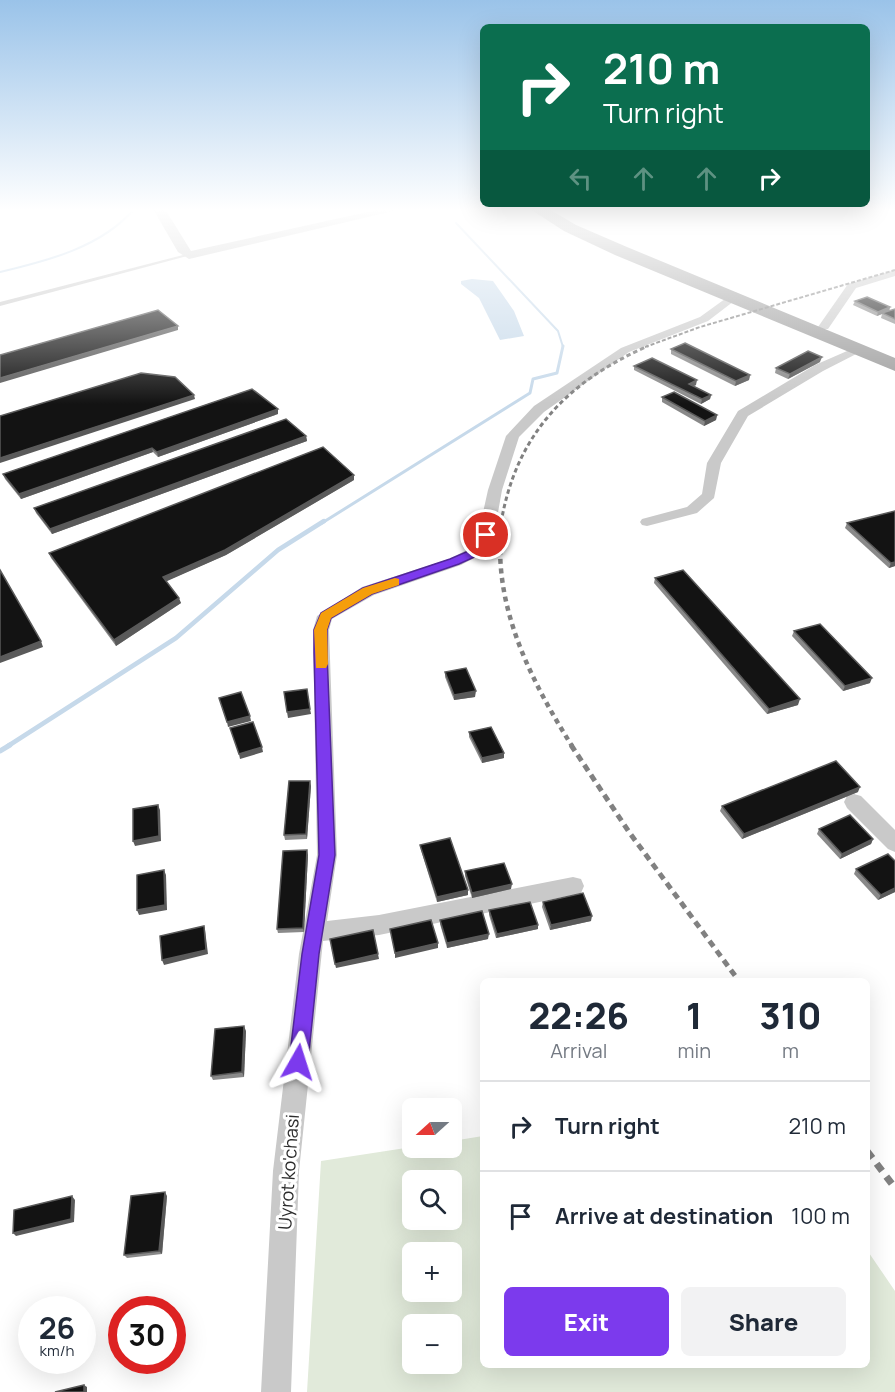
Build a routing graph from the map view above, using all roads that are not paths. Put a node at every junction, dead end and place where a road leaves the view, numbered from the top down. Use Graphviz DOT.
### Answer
graph roads {
  1 [pos="116,274"];
  2 [pos="676,274"];
  3 [pos="696,274"];
  4 [pos="892,274"];
  5 [pos="734,298"];
  6 [pos="0,304"];
  7 [pos="824,327"];
  8 [pos="858,350"];
  9 [pos="895,355"];
  10 [pos="895,365"];
  11 [pos="646,522"];
  12 [pos="854,802"];
  13 [pos="895,843"];
  14 [pos="573,886"];
  15 [pos="314,932"];
  16 [pos="276,1392"];
  1 -- 6 [label="lane"];
  2 -- 5 [label="highway"];
  3 -- 7 [label="highway"];
  4 -- 7 [label="street"];
  5 -- 8 [label="highway"];
  5 -- 15 [label="street, Uyrot ko'chasi"];
  7 -- 9 [label="highway"];
  8 -- 10 [label="highway"];
  8 -- 11 [label="street"];
  12 -- 13 [label="street"];
  14 -- 15 [label="street"];
  15 -- 16 [label="street, Uyrot ko'chasi"];
}
